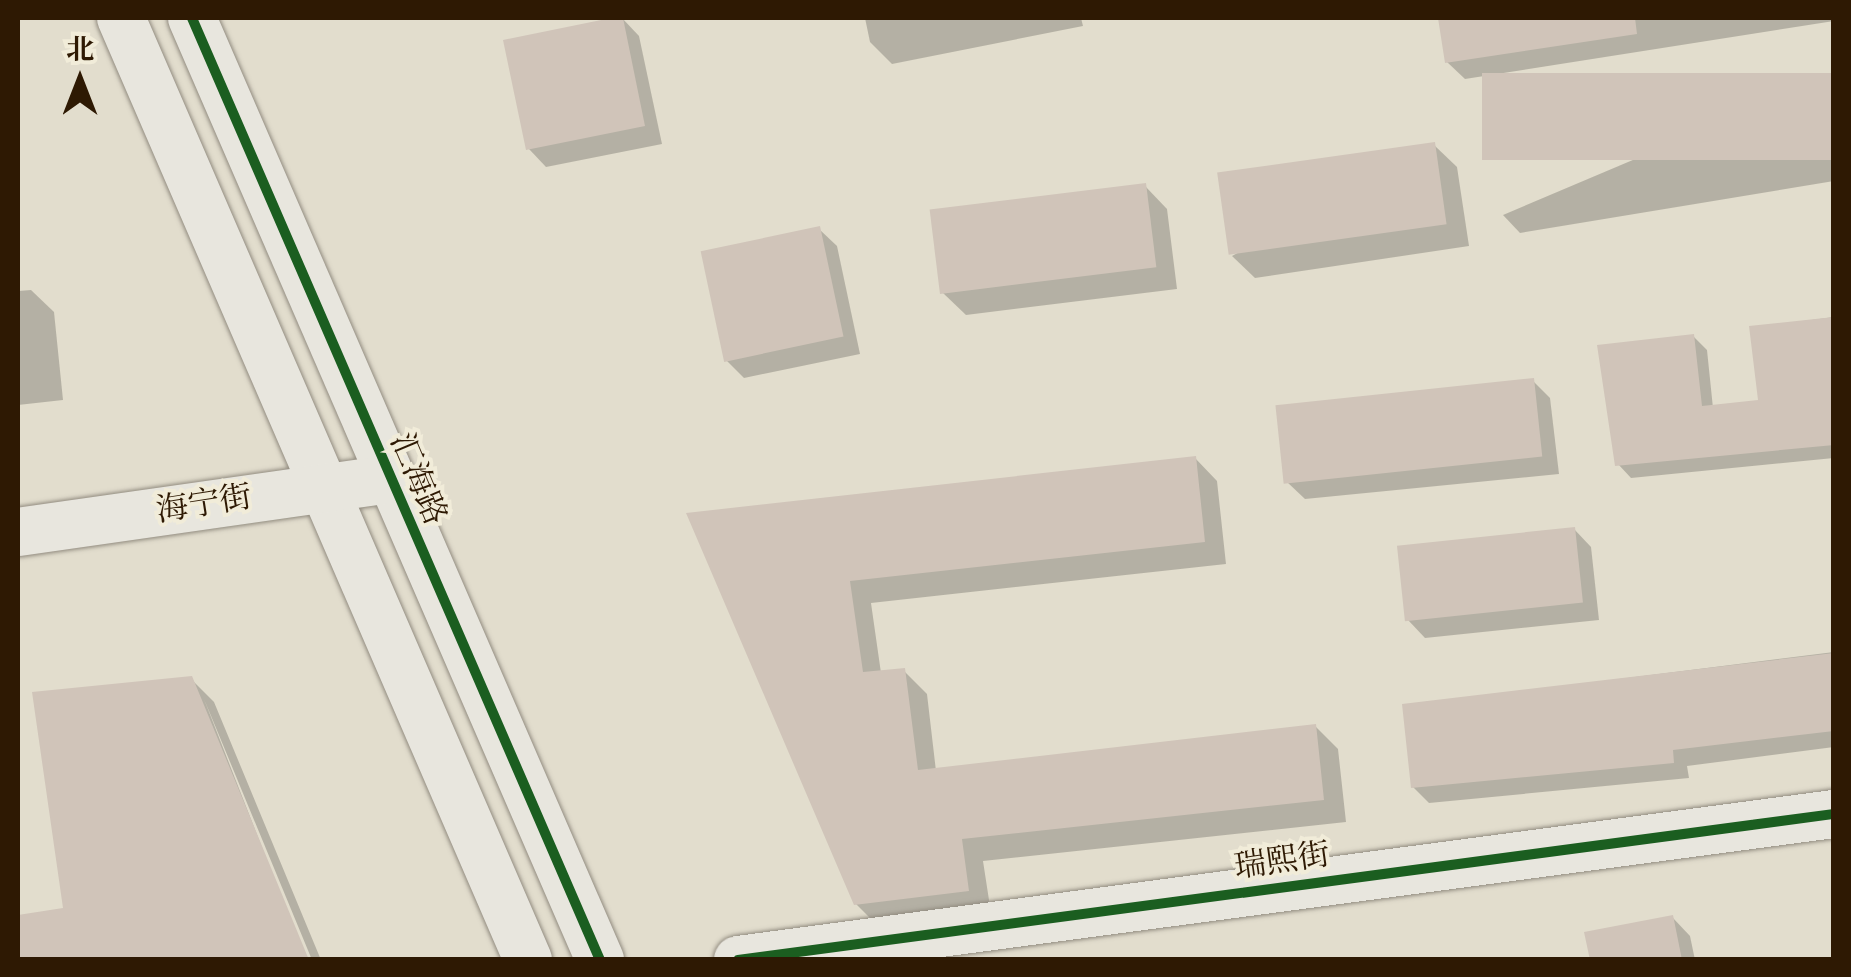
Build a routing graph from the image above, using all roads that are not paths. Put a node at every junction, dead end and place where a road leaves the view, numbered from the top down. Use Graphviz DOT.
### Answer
graph roads {
  1 [pos="122,18"];
  2 [pos="192,18"];
  3 [pos="390,479"];
  4 [pos="318,487"];
  5 [pos="18,532"];
  6 [pos="1834,814"];
  7 [pos="528,960"];
  8 [pos="600,960"];
  9 [pos="738,960"];
  1 -- 4 [label="street"];
  2 -- 3 [label="street, 汇海路"];
  3 -- 4 [label="street, 海宁街"];
  3 -- 8 [label="street, 汇海路"];
  4 -- 5 [label="street, 海宁街"];
  4 -- 7 [label="street"];
  6 -- 9 [label="street, 瑞熙街"];
}
